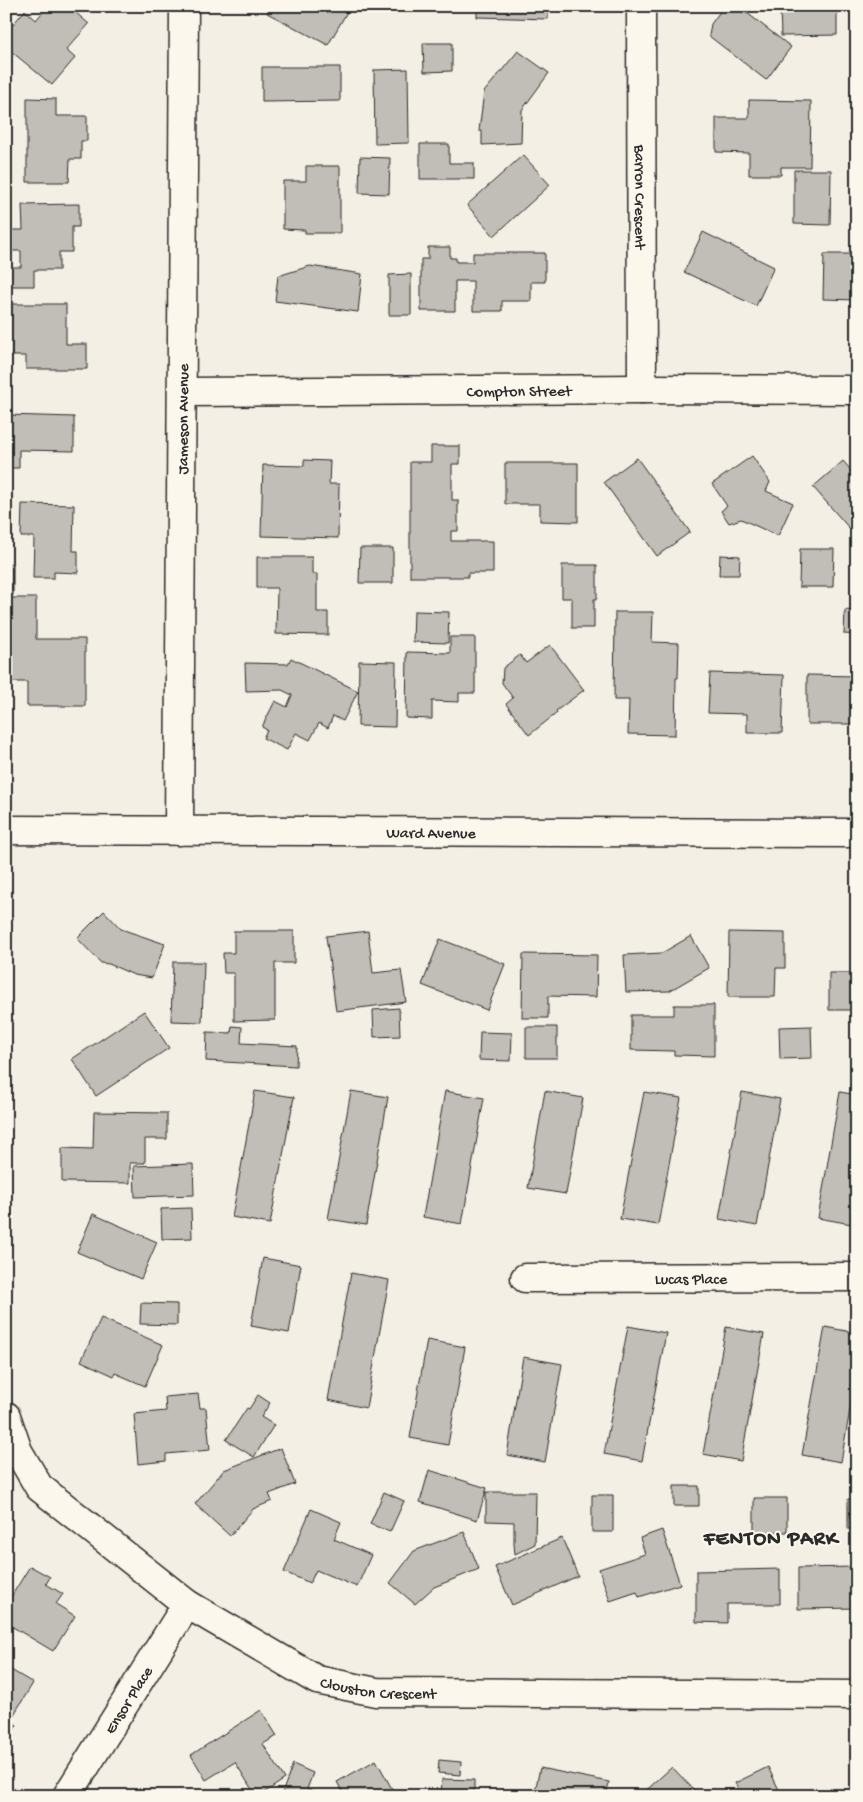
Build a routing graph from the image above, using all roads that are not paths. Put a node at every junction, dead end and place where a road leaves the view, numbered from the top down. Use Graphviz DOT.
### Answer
graph roads {
  1 [pos="184,6"];
  2 [pos="641,6"];
  3 [pos="642,389"];
  4 [pos="857,390"];
  5 [pos="183,392"];
  6 [pos="6,830"];
  7 [pos="179,831"];
  8 [pos="857,833"];
  9 [pos="857,1277"];
  10 [pos="524,1278"];
  11 [pos="6,1416"];
  12 [pos="187,1604"];
  13 [pos="857,1696"];
  14 [pos="67,1796"];
  1 -- 5 [label="street, Jameson Avenue"];
  2 -- 3 [label="street, Barron Crescent"];
  3 -- 4 [label="street, Compton Street"];
  3 -- 5 [label="street, Compton Street"];
  5 -- 7 [label="street, Jameson Avenue"];
  6 -- 7 [label="street, Ward Avenue"];
  7 -- 8 [label="street, Ward Avenue"];
  9 -- 10 [label="street, Lucas Place"];
  11 -- 12 [label="street, Clouston Crescent"];
  12 -- 13 [label="street, Clouston Crescent"];
  12 -- 14 [label="street, Ensor Place"];
}
